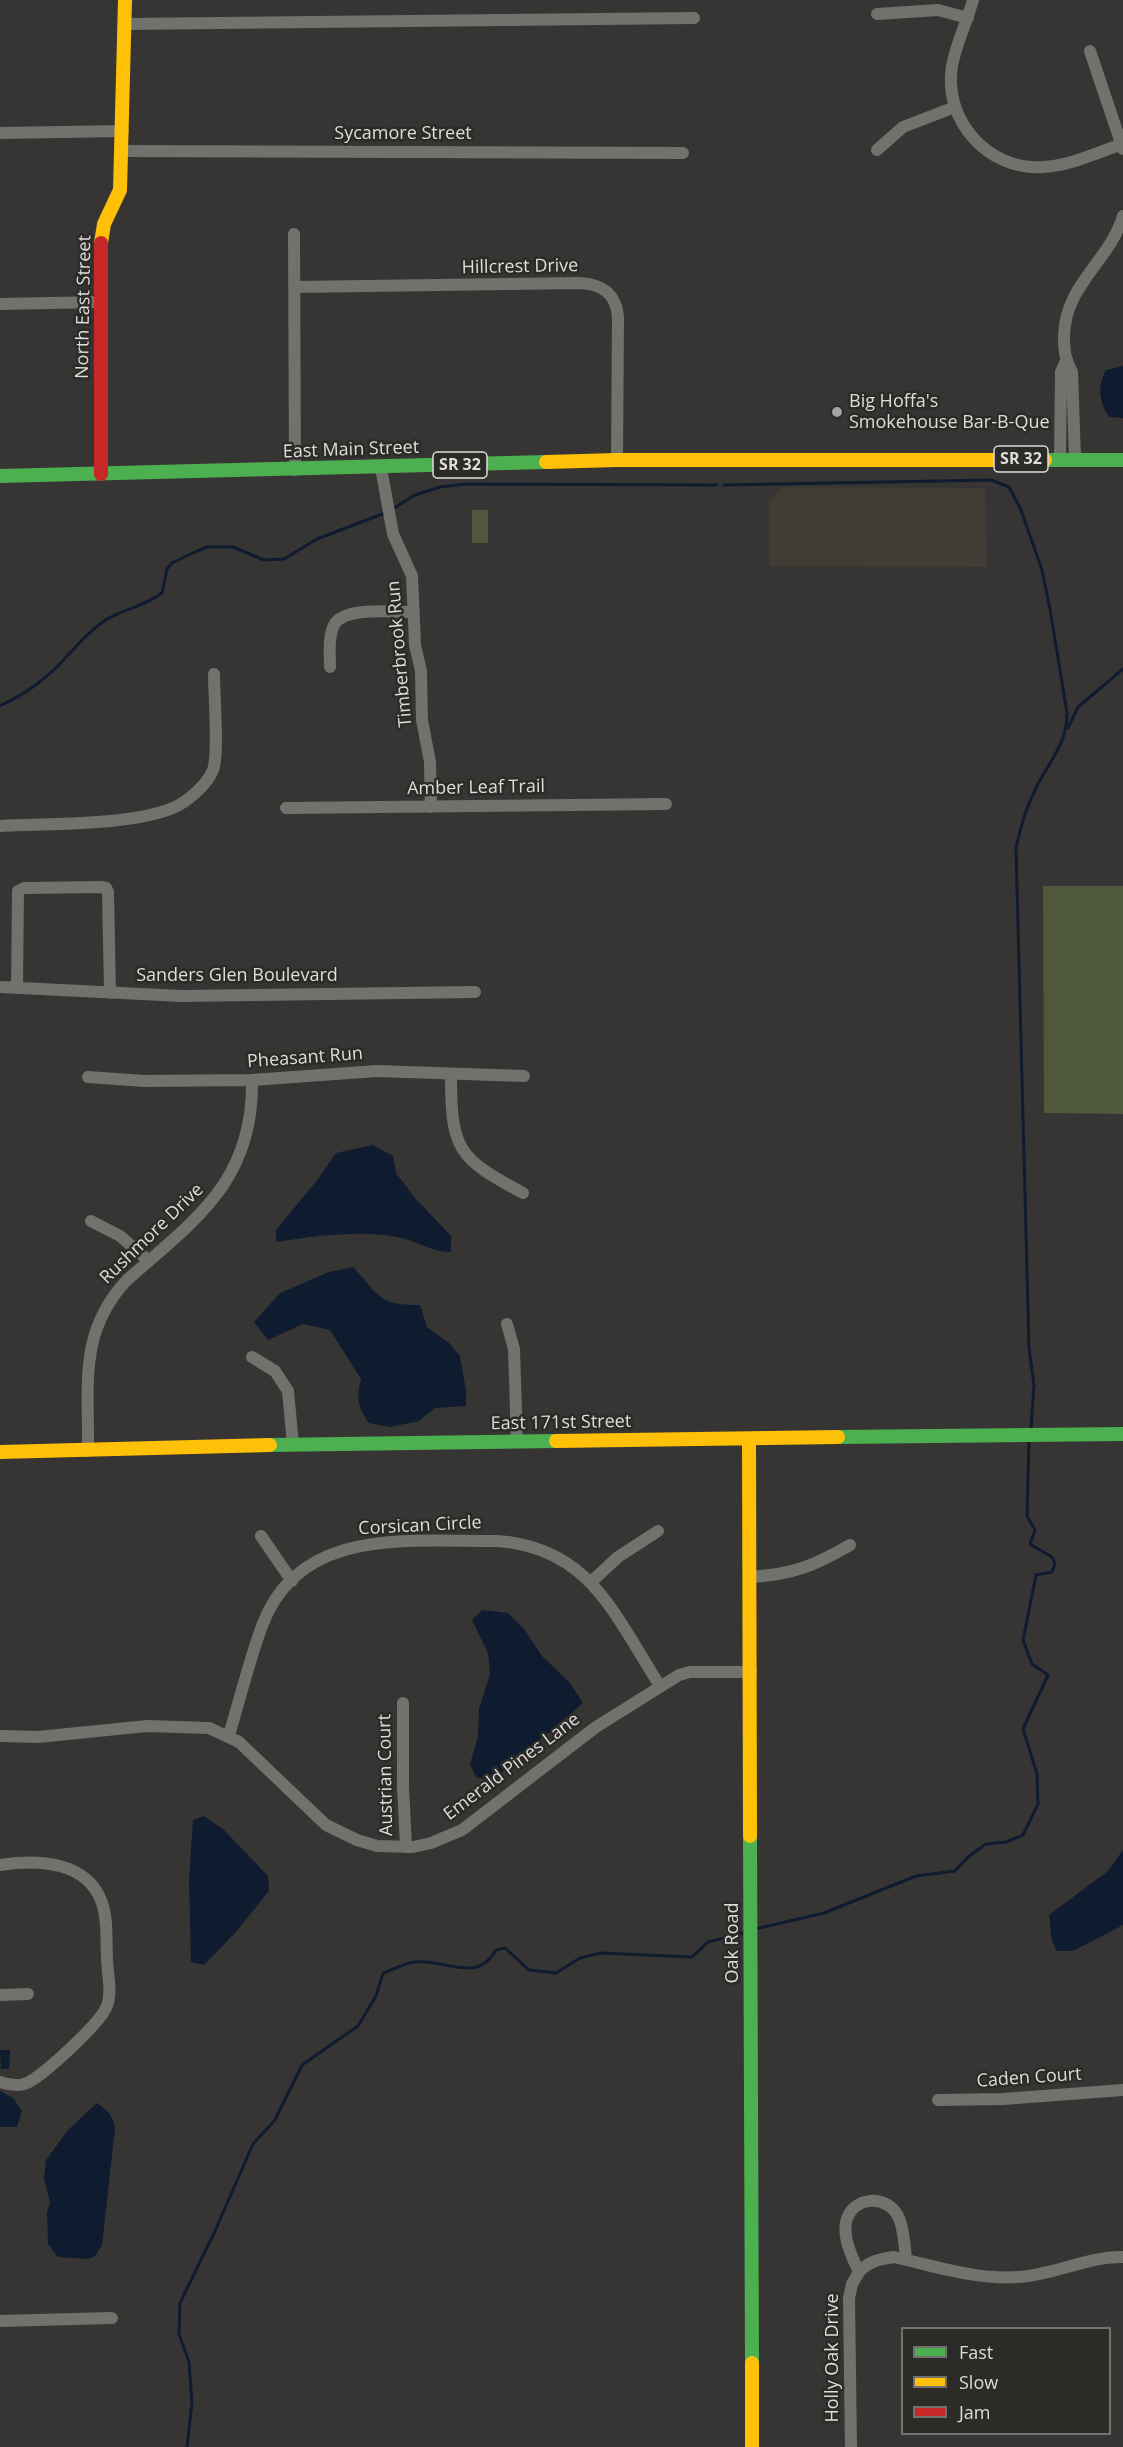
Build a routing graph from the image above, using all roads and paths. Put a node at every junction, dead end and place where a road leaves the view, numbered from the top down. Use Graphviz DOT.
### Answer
graph roads {
  1 [pos="125,0"];
  2 [pos="973,0"];
  3 [pos="877,14"];
  4 [pos="694,18"];
  5 [pos="968,18"];
  6 [pos="124,24"];
  7 [pos="1090,51"];
  8 [pos="955,107"];
  9 [pos="123,131"];
  10 [pos="0,133"];
  11 [pos="1123,146"];
  12 [pos="877,150"];
  13 [pos="123,151"];
  14 [pos="683,153"];
  15 [pos="1123,216"];
  16 [pos="294,234"];
  17 [pos="294,287"];
  18 [pos="101,302"];
  19 [pos="0,304"];
  20 [pos="1067,459"];
  21 [pos="617,460"];
  22 [pos="1123,460"];
  23 [pos="381,468"];
  24 [pos="295,470"];
  25 [pos="101,474"];
  26 [pos="0,476"];
  27 [pos="414,612"];
  28 [pos="330,667"];
  29 [pos="214,674"];
  30 [pos="666,804"];
  31 [pos="431,807"];
  32 [pos="286,808"];
  33 [pos="0,826"];
  34 [pos="0,987"];
  35 [pos="17,988"];
  36 [pos="475,992"];
  37 [pos="110,993"];
  38 [pos="451,1074"];
  39 [pos="524,1076"];
  40 [pos="88,1077"];
  41 [pos="252,1080"];
  42 [pos="523,1194"];
  43 [pos="91,1221"];
  44 [pos="149,1261"];
  45 [pos="507,1324"];
  46 [pos="252,1357"];
  47 [pos="1123,1434"];
  48 [pos="749,1439"];
  49 [pos="517,1442"];
  50 [pos="293,1444"];
  51 [pos="88,1451"];
  52 [pos="0,1452"];
  53 [pos="658,1531"];
  54 [pos="261,1536"];
  55 [pos="850,1545"];
  56 [pos="751,1577"];
  57 [pos="292,1581"];
  58 [pos="591,1582"];
  59 [pos="751,1672"];
  60 [pos="660,1686"];
  61 [pos="403,1703"];
  62 [pos="229,1735"];
  63 [pos="0,1736"];
  64 [pos="406,1847"];
  65 [pos="0,1865"];
  66 [pos="28,1994"];
  67 [pos="0,1995"];
  68 [pos="0,2082"];
  69 [pos="1123,2090"];
  70 [pos="938,2100"];
  71 [pos="1123,2257"];
  72 [pos="906,2260"];
  73 [pos="859,2272"];
  74 [pos="112,2318"];
  75 [pos="0,2321"];
  76 [pos="752,2447"];
  77 [pos="851,2447"];
  1 -- 6 [label="street, North East Street"];
  2 -- 5 [label="street"];
  3 -- 5 [label="street"];
  4 -- 6 [label="street"];
  5 -- 8 [label="street"];
  6 -- 9 [label="street, North East Street"];
  7 -- 11 [label="street"];
  8 -- 11 [label="street"];
  8 -- 12 [label="street"];
  9 -- 10 [label="street"];
  9 -- 13 [label="street, North East Street"];
  13 -- 14 [label="street, Sycamore Street"];
  13 -- 18 [label="street, North East Street"];
  15 -- 20 [label="street"];
  16 -- 17 [label="street"];
  17 -- 21 [label="street, Hillcrest Drive"];
  17 -- 24 [label="street"];
  18 -- 19 [label="street"];
  18 -- 25 [label="street, North East Street"];
  20 -- 21 [label="street, East Main Street / SR 32"];
  20 -- 22 [label="street, SR 32"];
  21 -- 23 [label="street, East Main Street / SR 32"];
  23 -- 24 [label="street, East Main Street / SR 32"];
  23 -- 27 [label="street, Timberbrook Run"];
  24 -- 25 [label="street, East Main Street / SR 32"];
  25 -- 26 [label="street, East Main Street / SR 32"];
  27 -- 28 [label="street"];
  27 -- 31 [label="street, Timberbrook Run"];
  29 -- 33 [label="street"];
  30 -- 31 [label="street, Amber Leaf Trail"];
  31 -- 32 [label="street, Amber Leaf Trail"];
  34 -- 35 [label="street, Sanders Glen Boulevard"];
  35 -- 37 [label="street, Sanders Glen Boulevard"];
  35 -- 37 [label="street"];
  36 -- 37 [label="street, Sanders Glen Boulevard"];
  38 -- 39 [label="street, Pheasant Run"];
  38 -- 41 [label="street, Pheasant Run"];
  38 -- 42 [label="street"];
  40 -- 41 [label="street, Pheasant Run"];
  41 -- 44 [label="street, Rushmore Drive"];
  43 -- 44 [label="street"];
  44 -- 51 [label="street, Rushmore Drive"];
  45 -- 49 [label="street"];
  46 -- 50 [label="street"];
  47 -- 48 [label="street, East 171st Street"];
  48 -- 49 [label="street, East 171st Street"];
  48 -- 56 [label="street, Oak Road"];
  49 -- 50 [label="street, East 171st Street"];
  50 -- 51 [label="street, East 171st Street"];
  51 -- 52 [label="street, East 171st Street"];
  53 -- 58 [label="street"];
  54 -- 57 [label="street"];
  55 -- 56 [label="street"];
  56 -- 59 [label="street, Oak Road"];
  57 -- 58 [label="street, Corsican Circle"];
  57 -- 62 [label="street, Corsican Circle"];
  58 -- 60 [label="street, Corsican Circle"];
  59 -- 60 [label="street, Emerald Pines Lane"];
  59 -- 76 [label="street, Oak Road"];
  60 -- 64 [label="street, Emerald Pines Lane"];
  61 -- 64 [label="street, Austrian Court"];
  62 -- 63 [label="street, Emerald Pines Lane"];
  62 -- 64 [label="street, Emerald Pines Lane"];
  65 -- 68 [label="street"];
  66 -- 67 [label="street"];
  69 -- 70 [label="street, Caden Court"];
  71 -- 72 [label="street"];
  72 -- 73 [label="street"];
  72 -- 73 [label="street"];
  73 -- 77 [label="street, Holly Oak Drive"];
  74 -- 75 [label="street"];
}
